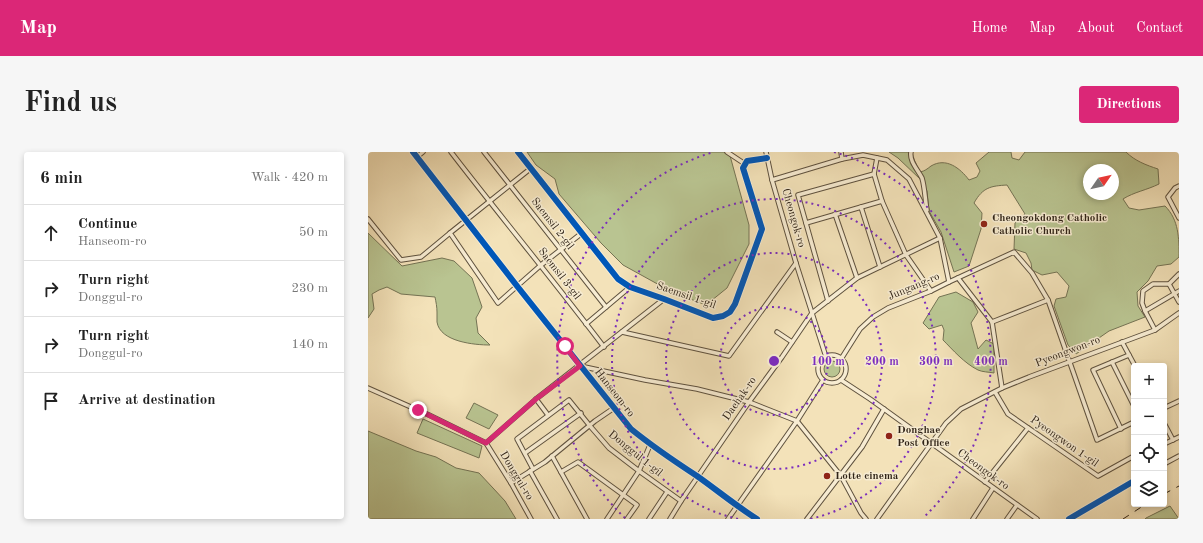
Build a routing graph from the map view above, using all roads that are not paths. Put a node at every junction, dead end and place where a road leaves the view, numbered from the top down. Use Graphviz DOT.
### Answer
graph roads {
  1 [pos="413,152"];
  2 [pos="423,152"];
  3 [pos="451,152"];
  4 [pos="484,152"];
  5 [pos="518,152"];
  6 [pos="727,152"];
  7 [pos="766,152"];
  8 [pos="841,152"];
  9 [pos="911,152"];
  10 [pos="417,156"];
  11 [pos="767,158"];
  12 [pos="877,158"];
  13 [pos="842,159"];
  14 [pos="745,164"];
  15 [pos="530,169"];
  16 [pos="874,174"];
  17 [pos="772,180"];
  18 [pos="510,185"];
  19 [pos="1179,186"];
  20 [pos="882,201"];
  21 [pos="489,202"];
  22 [pos="861,207"];
  23 [pos="927,213"];
  24 [pos="835,214"];
  25 [pos="1179,218"];
  26 [pos="368,219"];
  27 [pos="466,221"];
  28 [pos="806,223"];
  29 [pos="450,233"];
  30 [pos="582,233"];
  31 [pos="940,238"];
  32 [pos="561,251"];
  33 [pos="906,255"];
  34 [pos="796,262"];
  35 [pos="541,266"];
  36 [pos="880,267"];
  37 [pos="1179,274"];
  38 [pos="857,278"];
  39 [pos="958,278"];
  40 [pos="949,282"];
  41 [pos="1169,284"];
  42 [pos="517,286"];
  43 [pos="630,287"];
  44 [pos="931,291"];
  45 [pos="1179,291"];
  46 [pos="1174,294"];
  47 [pos="664,299"];
  48 [pos="1048,300"];
  49 [pos="828,302"];
  50 [pos="1179,302"];
  51 [pos="606,307"];
  52 [pos="1145,311"];
  53 [pos="1179,313"];
  54 [pos="812,314"];
  55 [pos="992,322"];
  56 [pos="586,324"];
  57 [pos="1155,330"];
  58 [pos="622,332"];
  59 [pos="777,332"];
  60 [pos="792,342"];
  61 [pos="1122,342"];
  62 [pos="604,347"];
  63 [pos="1129,355"];
  64 [pos="826,357"];
  65 [pos="841,359"];
  66 [pos="1070,361"];
  67 [pos="1112,362"];
  68 [pos="1133,363"];
  69 [pos="580,366"];
  70 [pos="823,380"];
  71 [pos="841,380"];
  72 [pos="368,388"];
  73 [pos="1002,388"];
  74 [pos="995,392"];
  75 [pos="536,399"];
  76 [pos="1131,400"];
  77 [pos="1179,401"];
  78 [pos="749,402"];
  79 [pos="1167,407"];
  80 [pos="614,408"];
  81 [pos="884,409"];
  82 [pos="581,413"];
  83 [pos="548,415"];
  84 [pos="797,421"];
  85 [pos="1131,424"];
  86 [pos="590,426"];
  87 [pos="1028,428"];
  88 [pos="1121,429"];
  89 [pos="1167,429"];
  90 [pos="1179,437"];
  91 [pos="1173,440"];
  92 [pos="486,443"];
  93 [pos="1167,443"];
  94 [pos="931,444"];
  95 [pos="650,445"];
  96 [pos="525,453"];
  97 [pos="552,456"];
  98 [pos="1179,456"];
  99 [pos="1131,458"];
  100 [pos="1167,462"];
  101 [pos="532,470"];
  102 [pos="639,471"];
  103 [pos="561,472"];
  104 [pos="841,476"];
  105 [pos="698,477"];
  106 [pos="985,482"];
  107 [pos="511,483"];
  108 [pos="1131,483"];
  109 [pos="993,488"];
  110 [pos="667,492"];
  111 [pos="623,495"];
  112 [pos="681,501"];
  113 [pos="1017,505"];
  114 [pos="737,506"];
  115 [pos="531,519"];
  116 [pos="557,519"];
  117 [pos="587,519"];
  118 [pos="607,519"];
  119 [pos="627,519"];
  120 [pos="649,519"];
  121 [pos="670,519"];
  122 [pos="728,519"];
  123 [pos="757,519"];
  124 [pos="807,519"];
  125 [pos="866,519"];
  126 [pos="877,519"];
  127 [pos="973,519"];
  128 [pos="1007,519"];
  129 [pos="1037,519"];
  130 [pos="1069,519"];
  1 -- 10 [label="street, Hanseom-ro"];
  2 -- 10 [label="street"];
  3 -- 21 [label="street, Saemsil 3-gil"];
  4 -- 18 [label="street, Saemsil 2-gil"];
  5 -- 15 [label="street, Saemsil 1-gil"];
  6 -- 14 [label="street"];
  7 -- 11 [label="street, Cheongok-ro"];
  8 -- 13 [label="street"];
  9 -- 23 [label="street"];
  10 -- 27 [label="street, Hanseom-ro"];
  11 -- 14 [label="street"];
  11 -- 17 [label="street, Cheongok-ro"];
  12 -- 13 [label="street"];
  12 -- 16 [label="street"];
  12 -- 23 [label="street, Jungang-ro"];
  13 -- 17 [label="street"];
  14 -- 47 [label="street, Saemsil 1-gil"];
  15 -- 18 [label="street"];
  15 -- 30 [label="street, Saemsil 1-gil"];
  16 -- 20 [label="street"];
  16 -- 28 [label="street"];
  17 -- 34 [label="street, Cheongok-ro"];
  18 -- 21 [label="street"];
  18 -- 32 [label="street, Saemsil 2-gil"];
  19 -- 25 [label="street"];
  20 -- 22 [label="street"];
  20 -- 33 [label="street"];
  21 -- 27 [label="street"];
  21 -- 35 [label="street, Saemsil 3-gil"];
  22 -- 24 [label="street"];
  22 -- 36 [label="street"];
  23 -- 31 [label="street, Jungang-ro"];
  24 -- 28 [label="street"];
  24 -- 38 [label="street"];
  26 -- 29 [label="street"];
  27 -- 29 [label="street"];
  27 -- 42 [label="street, Hanseom-ro"];
  28 -- 49 [label="street"];
  29 -- 42 [label="street"];
  30 -- 32 [label="street"];
  30 -- 43 [label="street, Saemsil 1-gil"];
  31 -- 33 [label="street, Daehak-ro"];
  31 -- 40 [label="street, Jungang-ro"];
  32 -- 35 [label="street"];
  32 -- 51 [label="street, Saemsil 2-gil"];
  33 -- 36 [label="street, Daehak-ro"];
  33 -- 44 [label="street"];
  34 -- 54 [label="street, Cheongok-ro"];
  34 -- 58 [label="street"];
  35 -- 42 [label="street"];
  35 -- 56 [label="street, Saemsil 3-gil"];
  36 -- 38 [label="street, Daehak-ro"];
  37 -- 41 [label="street"];
  38 -- 49 [label="street, Daehak-ro"];
  39 -- 40 [label="street"];
  39 -- 48 [label="street"];
  39 -- 55 [label="street"];
  40 -- 44 [label="street, Jungang-ro"];
  41 -- 46 [label="street"];
  41 -- 52 [label="street"];
  42 -- 69 [label="street, Hanseom-ro"];
  43 -- 47 [label="street, Saemsil 1-gil"];
  43 -- 51 [label="street"];
  44 -- 65 [label="street, Jungang-ro"];
  45 -- 46 [label="street"];
  46 -- 50 [label="street"];
  46 -- 52 [label="street"];
  47 -- 58 [label="street"];
  48 -- 55 [label="street"];
  48 -- 66 [label="street"];
  49 -- 54 [label="street, Daehak-ro"];
  51 -- 56 [label="street"];
  52 -- 57 [label="street"];
  53 -- 57 [label="street, Pyeongwon-ro"];
  54 -- 60 [label="street, Daehak-ro"];
  54 -- 64 [label="street, Cheongok-ro"];
  55 -- 73 [label="street"];
  56 -- 62 [label="street, Saemsil 3-gil"];
  57 -- 61 [label="street, Pyeongwon-ro"];
  58 -- 62 [label="street"];
  59 -- 60 [label="street"];
  60 -- 78 [label="street, Daehak-ro"];
  61 -- 63 [label="street"];
  61 -- 66 [label="street, Pyeongwon-ro"];
  62 -- 69 [label="street"];
  63 -- 67 [label="street"];
  63 -- 68 [label="street"];
  64 -- 65 [label="street"];
  64 -- 70 [label="street"];
  65 -- 71 [label="street"];
  66 -- 73 [label="street, Pyeongwon-ro"];
  66 -- 88 [label="street"];
  67 -- 76 [label="street"];
  67 -- 88 [label="street"];
  69 -- 75 [label="street"];
  69 -- 78 [label="street"];
  69 -- 80 [label="street, Hanseom-ro"];
  70 -- 71 [label="street"];
  70 -- 84 [label="street"];
  71 -- 81 [label="street, Cheongok-ro"];
  72 -- 92 [label="street"];
  73 -- 74 [label="street, Pyeongwon-ro"];
  74 -- 87 [label="street, Pyeongwon 1-gil"];
  74 -- 94 [label="street, Pyeongwon-ro"];
  75 -- 83 [label="street"];
  75 -- 92 [label="street"];
  77 -- 79 [label="street"];
  78 -- 84 [label="street"];
  78 -- 105 [label="street, Daehak-ro"];
  80 -- 86 [label="street"];
  80 -- 95 [label="street, Hanseom-ro"];
  81 -- 94 [label="street, Cheongok-ro"];
  81 -- 104 [label="street"];
  82 -- 83 [label="street, Donggul 1-gil"];
  82 -- 86 [label="street, Donggul 1-gil"];
  82 -- 96 [label="street"];
  83 -- 96 [label="street, Donggul 1-gil"];
  84 -- 104 [label="street"];
  84 -- 114 [label="street"];
  85 -- 88 [label="street"];
  86 -- 97 [label="street"];
  86 -- 102 [label="street, Donggul 1-gil"];
  87 -- 99 [label="street, Pyeongwon 1-gil"];
  87 -- 106 [label="street"];
  89 -- 91 [label="street"];
  90 -- 91 [label="street"];
  91 -- 93 [label="street"];
  92 -- 107 [label="street, Donggul-ro"];
  94 -- 106 [label="street, Cheongok-ro"];
  94 -- 126 [label="street, Pyeongwon-ro"];
  95 -- 102 [label="street"];
  95 -- 105 [label="street, Hanseom-ro"];
  96 -- 101 [label="street, Donggul 1-gil"];
  97 -- 101 [label="street"];
  97 -- 103 [label="street"];
  98 -- 100 [label="street"];
  101 -- 107 [label="street"];
  101 -- 116 [label="street, Donggul 1-gil"];
  102 -- 110 [label="street, Donggul 1-gil"];
  102 -- 111 [label="street"];
  103 -- 111 [label="street"];
  103 -- 117 [label="street"];
  104 -- 124 [label="street"];
  104 -- 125 [label="street"];
  105 -- 112 [label="street, Daehak-ro"];
  105 -- 114 [label="street, Hanseom-ro"];
  106 -- 109 [label="street, Cheongok-ro"];
  107 -- 115 [label="street, Donggul-ro"];
  108 -- 130 [label="street"];
  109 -- 113 [label="street, Cheongok-ro"];
  109 -- 127 [label="street"];
  110 -- 112 [label="street, Donggul 1-gil"];
  110 -- 120 [label="street"];
  111 -- 118 [label="street"];
  111 -- 119 [label="street"];
  112 -- 121 [label="street, Daehak-ro"];
  113 -- 128 [label="street"];
  113 -- 129 [label="street, Cheongok-ro"];
  114 -- 122 [label="street"];
  114 -- 123 [label="street, Hanseom-ro"];
}
